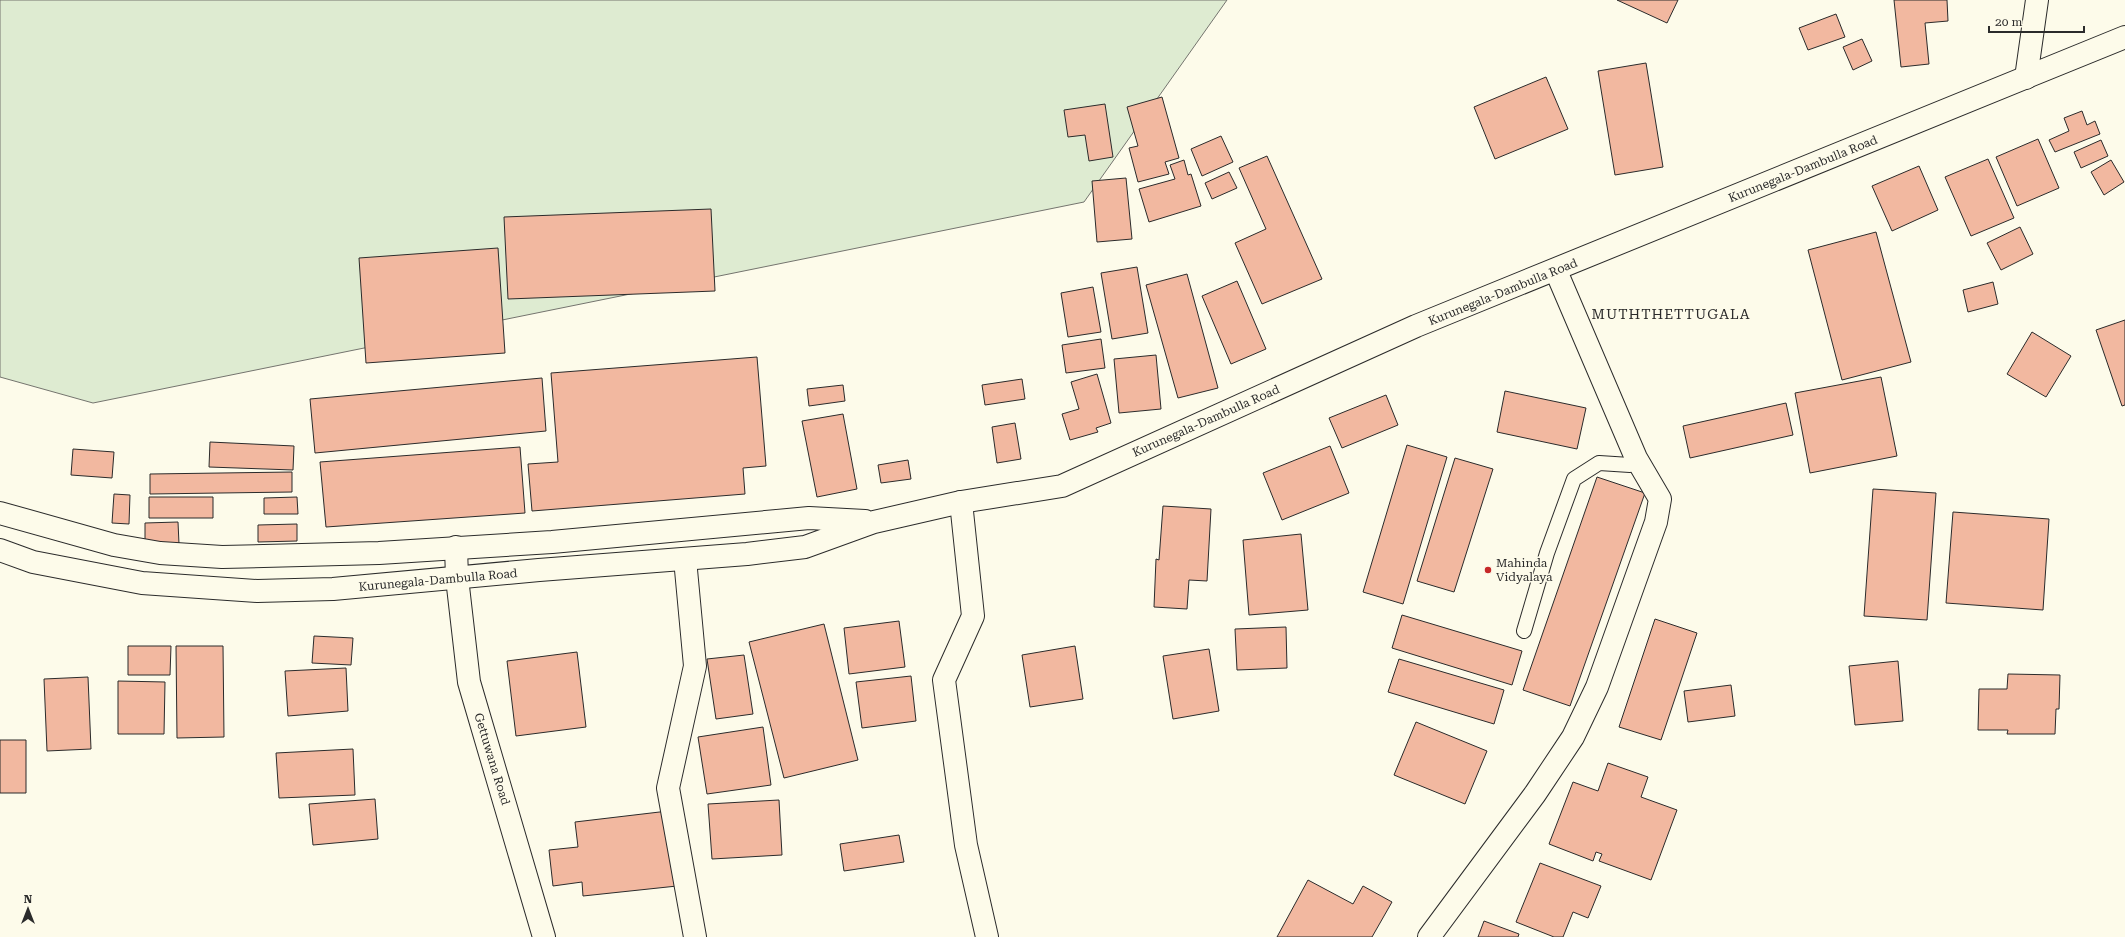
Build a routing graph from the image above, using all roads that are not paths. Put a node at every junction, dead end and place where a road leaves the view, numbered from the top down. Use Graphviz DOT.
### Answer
graph roads {
  1 [pos="2037,0"];
  2 [pos="2125,37"];
  3 [pos="2026,78"];
  4 [pos="1556,271"];
  5 [pos="1636,458"];
  6 [pos="960,502"];
  7 [pos="0,513"];
  8 [pos="874,522"];
  9 [pos="456,547"];
  10 [pos="0,550"];
  11 [pos="685,558"];
  12 [pos="457,578"];
  13 [pos="1524,631"];
  14 [pos="544,937"];
  15 [pos="695,937"];
  16 [pos="987,937"];
  17 [pos="1429,937"];
  1 -- 3 [label="main road"];
  2 -- 3 [label="main road, Kurunegala-Dambulla Road"];
  3 -- 4 [label="main road, Kurunegala-Dambulla Road"];
  4 -- 5 [label="main road"];
  4 -- 6 [label="main road, Kurunegala-Dambulla Road"];
  5 -- 13 [label="lane"];
  5 -- 17 [label="main road"];
  6 -- 8 [label="main road, Kurunegala-Dambulla Road"];
  6 -- 16 [label="main road"];
  7 -- 9 [label="main road, Kurunegala-Dambulla Road"];
  8 -- 9 [label="main road, Kurunegala-Dambulla Road"];
  8 -- 11 [label="main road, Kurunegala-Dambulla Road"];
  9 -- 12 [label="main road, Gettuwana Road"];
  10 -- 12 [label="main road, Kurunegala-Dambulla Road"];
  11 -- 12 [label="main road, Kurunegala-Dambulla Road"];
  11 -- 15 [label="main road"];
  12 -- 14 [label="main road, Gettuwana Road"];
}
